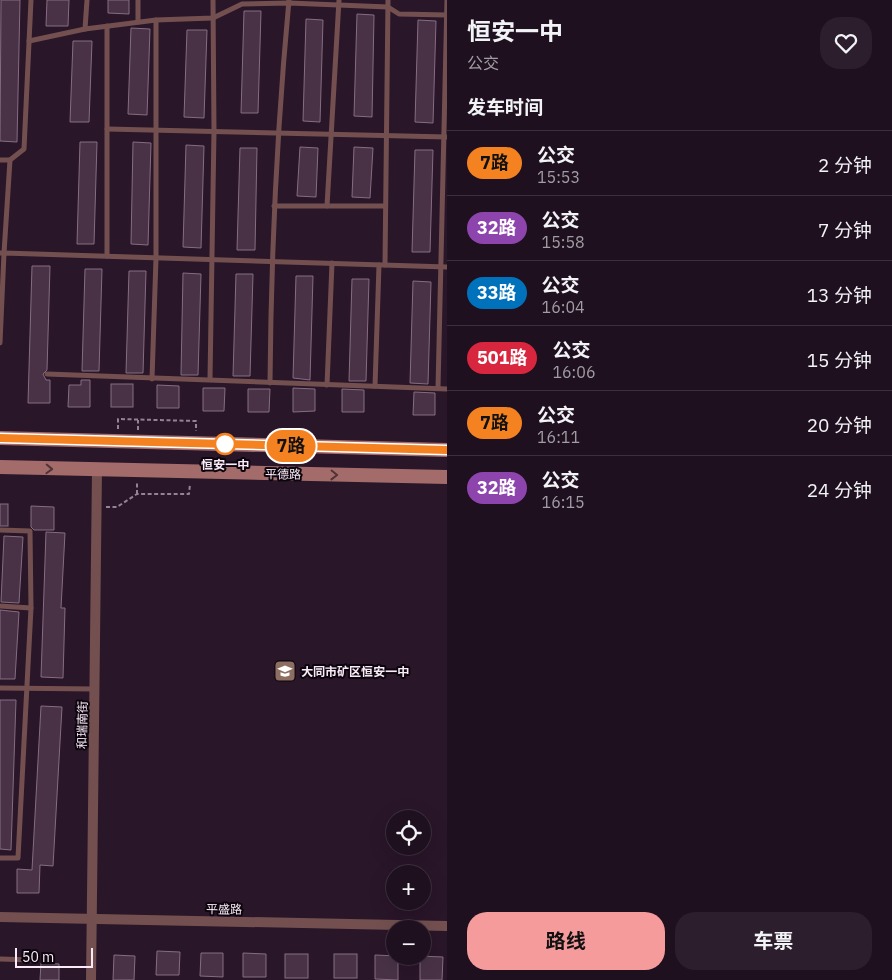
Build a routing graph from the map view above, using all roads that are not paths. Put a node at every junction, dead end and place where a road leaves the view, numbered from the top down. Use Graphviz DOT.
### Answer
graph roads {
  1 [pos="31,0"];
  2 [pos="87,0"];
  3 [pos="138,0"];
  4 [pos="213,0"];
  5 [pos="388,0"];
  6 [pos="447,0"];
  7 [pos="289,1"];
  8 [pos="339,3"];
  9 [pos="388,7"];
  10 [pos="447,15"];
  11 [pos="213,18"];
  12 [pos="156,20"];
  13 [pos="138,22"];
  14 [pos="107,26"];
  15 [pos="85,29"];
  16 [pos="29,41"];
  17 [pos="107,129"];
  18 [pos="156,130"];
  19 [pos="214,131"];
  20 [pos="278,133"];
  21 [pos="332,134"];
  22 [pos="386,136"];
  23 [pos="445,137"];
  24 [pos="0,160"];
  25 [pos="10,160"];
  26 [pos="274,206"];
  27 [pos="327,206"];
  28 [pos="385,206"];
  29 [pos="2,253"];
  30 [pos="107,256"];
  31 [pos="156,258"];
  32 [pos="212,259"];
  33 [pos="271,261"];
  34 [pos="332,263"];
  35 [pos="382,265"];
  36 [pos="441,267"];
  37 [pos="447,267"];
  38 [pos="0,343"];
  39 [pos="47,374"];
  40 [pos="152,379"];
  41 [pos="210,379"];
  42 [pos="270,383"];
  43 [pos="327,385"];
  44 [pos="375,386"];
  45 [pos="438,388"];
  46 [pos="447,388"];
  47 [pos="0,438"];
  48 [pos="447,450"];
  49 [pos="0,467"];
  50 [pos="97,470"];
  51 [pos="447,477"];
  52 [pos="0,530"];
  53 [pos="0,606"];
  54 [pos="31,608"];
  55 [pos="0,688"];
  56 [pos="25,688"];
  57 [pos="95,689"];
  58 [pos="0,858"];
  59 [pos="0,917"];
  60 [pos="93,919"];
  61 [pos="447,926"];
  62 [pos="0,960"];
  63 [pos="34,960"];
  64 [pos="91,980"];
  1 -- 16 [label="lane"];
  2 -- 15 [label="lane"];
  3 -- 13 [label="lane"];
  4 -- 11 [label="lane"];
  5 -- 9 [label="lane"];
  6 -- 10 [label="lane"];
  7 -- 8 [label="lane"];
  7 -- 11 [label="lane"];
  7 -- 20 [label="lane"];
  8 -- 9 [label="lane"];
  8 -- 21 [label="lane"];
  9 -- 10 [label="lane"];
  9 -- 22 [label="lane"];
  10 -- 23 [label="lane"];
  11 -- 12 [label="lane"];
  11 -- 19 [label="lane"];
  12 -- 13 [label="lane"];
  12 -- 18 [label="lane"];
  13 -- 14 [label="lane"];
  14 -- 15 [label="lane"];
  14 -- 17 [label="lane"];
  15 -- 16 [label="lane"];
  16 -- 25 [label="lane"];
  17 -- 18 [label="lane"];
  17 -- 30 [label="lane"];
  18 -- 19 [label="lane"];
  18 -- 31 [label="lane"];
  19 -- 20 [label="lane"];
  19 -- 32 [label="lane"];
  20 -- 21 [label="lane"];
  20 -- 26 [label="lane"];
  21 -- 22 [label="lane"];
  21 -- 27 [label="lane"];
  22 -- 23 [label="lane"];
  22 -- 28 [label="lane"];
  23 -- 36 [label="lane"];
  24 -- 25 [label="lane"];
  25 -- 29 [label="lane"];
  26 -- 27 [label="lane"];
  26 -- 33 [label="lane"];
  27 -- 28 [label="lane"];
  28 -- 35 [label="lane"];
  29 -- 30 [label="lane"];
  29 -- 38 [label="lane"];
  30 -- 31 [label="lane"];
  31 -- 32 [label="lane"];
  31 -- 40 [label="lane"];
  32 -- 33 [label="lane"];
  32 -- 41 [label="lane"];
  33 -- 34 [label="lane"];
  33 -- 42 [label="lane"];
  34 -- 35 [label="lane"];
  34 -- 43 [label="lane"];
  35 -- 36 [label="lane"];
  35 -- 44 [label="lane"];
  36 -- 37 [label="lane"];
  36 -- 45 [label="lane"];
  39 -- 40 [label="lane"];
  40 -- 41 [label="lane"];
  41 -- 42 [label="lane"];
  42 -- 43 [label="lane"];
  43 -- 44 [label="lane"];
  44 -- 45 [label="lane"];
  45 -- 46 [label="lane"];
  47 -- 48 [label="main road"];
  49 -- 50 [label="main road, 平德路, one-way"];
  50 -- 51 [label="main road, 平德路, one-way"];
  50 -- 57 [label="street, 和瑞南街"];
  52 -- 54 [label="lane"];
  53 -- 54 [label="lane"];
  54 -- 56 [label="lane"];
  55 -- 56 [label="lane"];
  56 -- 57 [label="lane"];
  56 -- 58 [label="lane"];
  57 -- 60 [label="street, 和瑞南街"];
  59 -- 60 [label="street, 平盛路"];
  60 -- 61 [label="street, 平盛路"];
  60 -- 64 [label="street, 和瑞南街"];
  62 -- 63 [label="lane"];
}
